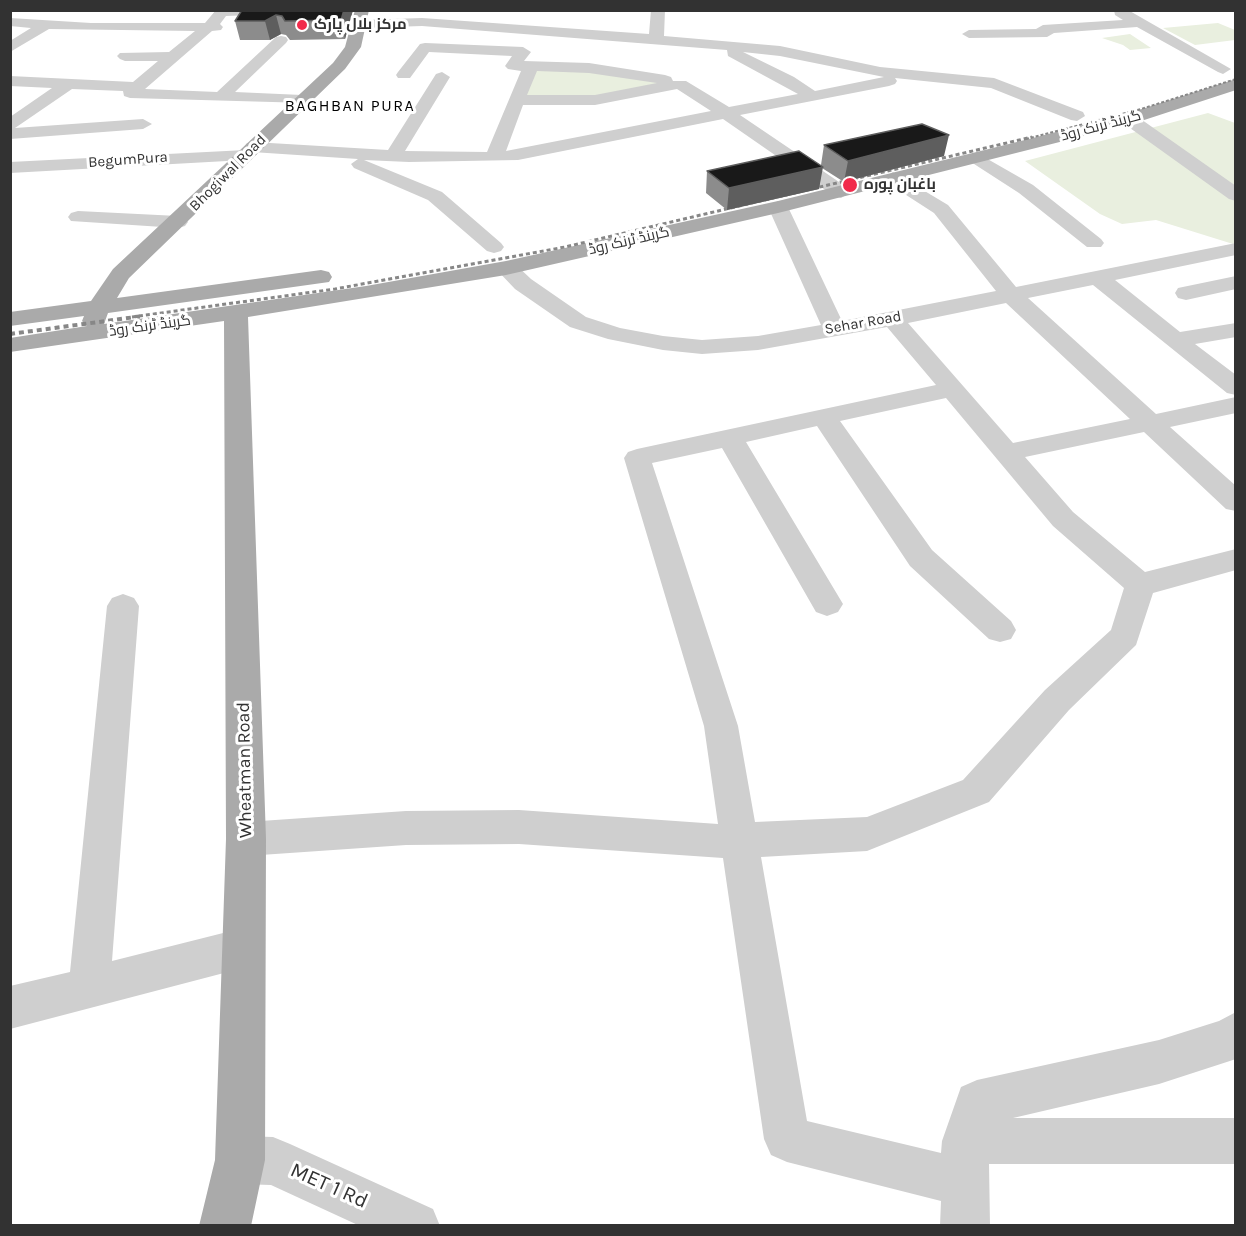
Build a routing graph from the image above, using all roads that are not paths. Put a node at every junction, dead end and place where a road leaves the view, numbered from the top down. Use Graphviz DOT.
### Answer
graph roads {
  1 [pos="501,10"];
  2 [pos="539,10"];
  3 [pos="658,10"];
  4 [pos="1107,10"];
  5 [pos="1115,10"];
  6 [pos="252,11"];
  7 [pos="51,16"];
  8 [pos="361,17"];
  9 [pos="637,19"];
  10 [pos="10,22"];
  11 [pos="1138,23"];
  12 [pos="208,27"];
  13 [pos="496,27"];
  14 [pos="536,30"];
  15 [pos="969,34"];
  16 [pos="635,37"];
  17 [pos="656,39"];
  18 [pos="281,40"];
  19 [pos="728,47"];
  20 [pos="10,48"];
  21 [pos="482,50"];
  22 [pos="124,56"];
  23 [pos="173,57"];
  24 [pos="531,66"];
  25 [pos="1231,73"];
  26 [pos="404,75"];
  27 [pos="916,76"];
  28 [pos="10,81"];
  29 [pos="68,84"];
  30 [pos="680,84"];
  31 [pos="134,90"];
  32 [pos="171,95"];
  33 [pos="811,95"];
  34 [pos="221,96"];
  35 [pos="302,100"];
  36 [pos="519,100"];
  37 [pos="726,113"];
  38 [pos="1077,116"];
  39 [pos="1129,118"];
  40 [pos="143,124"];
  41 [pos="15,129"];
  42 [pos="78,129"];
  43 [pos="249,151"];
  44 [pos="328,154"];
  45 [pos="393,156"];
  46 [pos="495,157"];
  47 [pos="977,158"];
  48 [pos="130,160"];
  49 [pos="10,168"];
  50 [pos="819,176"];
  51 [pos="893,178"];
  52 [pos="796,181"];
  53 [pos="841,192"];
  54 [pos="1236,195"];
  55 [pos="778,207"];
  56 [pos="78,217"];
  57 [pos="178,222"];
  58 [pos="517,242"];
  59 [pos="1094,243"];
  60 [pos="494,247"];
  61 [pos="1236,249"];
  62 [pos="471,252"];
  63 [pos="506,268"];
  64 [pos="342,274"];
  65 [pos="1097,278"];
  66 [pos="1236,282"];
  67 [pos="1186,293"];
  68 [pos="1010,294"];
  69 [pos="98,308"];
  70 [pos="236,313"];
  71 [pos="10,319"];
  72 [pos="893,319"];
  73 [pos="834,328"];
  74 [pos="1236,330"];
  75 [pos="91,334"];
  76 [pos="1176,340"];
  77 [pos="10,345"];
  78 [pos="1236,388"];
  79 [pos="952,389"];
  80 [pos="1236,405"];
  81 [pos="824,417"];
  82 [pos="1151,422"];
  83 [pos="730,438"];
  84 [pos="1005,453"];
  85 [pos="1236,502"];
  86 [pos="1236,559"];
  87 [pos="1140,585"];
  88 [pos="827,604"];
  89 [pos="123,606"];
  90 [pos="1000,630"];
  91 [pos="246,839"];
  92 [pos="740,840"];
  93 [pos="243,948"];
  94 [pos="89,988"];
  95 [pos="10,1008"];
  96 [pos="1236,1034"];
  97 [pos="1236,1141"];
  98 [pos="240,1160"];
  99 [pos="965,1183"];
  100 [pos="225,1226"];
  101 [pos="416,1226"];
  1 -- 13 [label="street"];
  2 -- 14 [label="street"];
  3 -- 17 [label="street"];
  4 -- 5 [label="street"];
  5 -- 11 [label="street"];
  6 -- 12 [label="street"];
  6 -- 12 [label="street"];
  7 -- 10 [label="street"];
  7 -- 12 [label="street"];
  7 -- 20 [label="street"];
  8 -- 13 [label="street"];
  8 -- 35 [label="main road, Bhogiwal Road"];
  9 -- 16 [label="street"];
  11 -- 15 [label="street"];
  11 -- 25 [label="street"];
  12 -- 23 [label="street"];
  13 -- 14 [label="street"];
  13 -- 21 [label="street"];
  14 -- 16 [label="street"];
  16 -- 17 [label="street"];
  17 -- 19 [label="street"];
  18 -- 34 [label="street"];
  19 -- 27 [label="street"];
  19 -- 33 [label="street"];
  21 -- 24 [label="street"];
  21 -- 26 [label="street"];
  21 -- 45 [label="street"];
  22 -- 23 [label="street"];
  23 -- 31 [label="street"];
  24 -- 30 [label="street"];
  24 -- 36 [label="street"];
  25 -- 38 [label="main road, گرینڈ ٹرنک روڈ"];
  25 -- 39 [label="main road, گرینڈ ٹرنک روڈ"];
  27 -- 33 [label="street"];
  27 -- 38 [label="street"];
  28 -- 29 [label="street"];
  29 -- 31 [label="street"];
  29 -- 41 [label="street"];
  30 -- 36 [label="street"];
  30 -- 37 [label="street"];
  31 -- 32 [label="street"];
  31 -- 42 [label="street"];
  32 -- 34 [label="street"];
  32 -- 40 [label="street"];
  33 -- 37 [label="street"];
  34 -- 35 [label="street"];
  35 -- 43 [label="main road, Bhogiwal Road"];
  36 -- 46 [label="street"];
  37 -- 46 [label="street"];
  37 -- 50 [label="street"];
  38 -- 50 [label="main road, گرینڈ ٹرنک روڈ"];
  39 -- 47 [label="main road, گرینڈ ٹرنک روڈ"];
  39 -- 54 [label="street"];
  40 -- 42 [label="street"];
  40 -- 48 [label="street"];
  41 -- 42 [label="street"];
  43 -- 44 [label="street, BegumPura"];
  43 -- 48 [label="street, BegumPura"];
  43 -- 57 [label="main road, Bhogiwal Road"];
  44 -- 45 [label="street"];
  44 -- 60 [label="street"];
  45 -- 46 [label="street"];
  47 -- 51 [label="main road, گرینڈ ٹرنک روڈ"];
  47 -- 59 [label="street"];
  48 -- 49 [label="street, BegumPura"];
  50 -- 52 [label="main road, گرینڈ ٹرنک روڈ"];
  50 -- 53 [label="street"];
  51 -- 53 [label="main road, گرینڈ ٹرنک روڈ"];
  51 -- 68 [label="street"];
  53 -- 55 [label="main road, گرینڈ ٹرنک روڈ"];
  55 -- 63 [label="main road, گرینڈ ٹرنک روڈ"];
  55 -- 73 [label="street"];
  56 -- 57 [label="street"];
  57 -- 69 [label="main road, Bhogiwal Road"];
  58 -- 60 [label="main road"];
  60 -- 62 [label="main road"];
  61 -- 65 [label="street, Sehar Road"];
  63 -- 70 [label="main road, گرینڈ ٹرنک روڈ"];
  63 -- 73 [label="street, Sehar Road"];
  64 -- 69 [label="main road, گرینڈ ٹرنک روڈ"];
  65 -- 68 [label="street, Sehar Road"];
  65 -- 76 [label="street"];
  66 -- 67 [label="street"];
  68 -- 72 [label="street, Sehar Road"];
  68 -- 82 [label="street"];
  69 -- 71 [label="main road, گرینڈ ٹرنک روڈ"];
  69 -- 75 [label="main road, Bhogiwal Road"];
  70 -- 75 [label="main road, گرینڈ ٹرنک روڈ"];
  70 -- 91 [label="main road, Wheatman Road"];
  72 -- 73 [label="street, Sehar Road"];
  72 -- 79 [label="street"];
  74 -- 76 [label="street"];
  75 -- 77 [label="main road, گرینڈ ٹرنک روڈ"];
  76 -- 78 [label="street"];
  79 -- 81 [label="street"];
  79 -- 84 [label="street"];
  80 -- 82 [label="street"];
  81 -- 83 [label="street"];
  81 -- 90 [label="street"];
  82 -- 84 [label="street"];
  82 -- 85 [label="street"];
  83 -- 88 [label="street"];
  83 -- 92 [label="street"];
  84 -- 87 [label="street"];
  86 -- 87 [label="street"];
  87 -- 92 [label="street"];
  89 -- 94 [label="street"];
  91 -- 92 [label="street"];
  91 -- 93 [label="main road, Wheatman Road"];
  92 -- 99 [label="street"];
  93 -- 94 [label="street"];
  93 -- 98 [label="main road, Wheatman Road"];
  94 -- 95 [label="street"];
  96 -- 99 [label="street"];
  97 -- 99 [label="street"];
  98 -- 100 [label="main road, Wheatman Road"];
  98 -- 101 [label="street, MET 1 Rd"];
}
